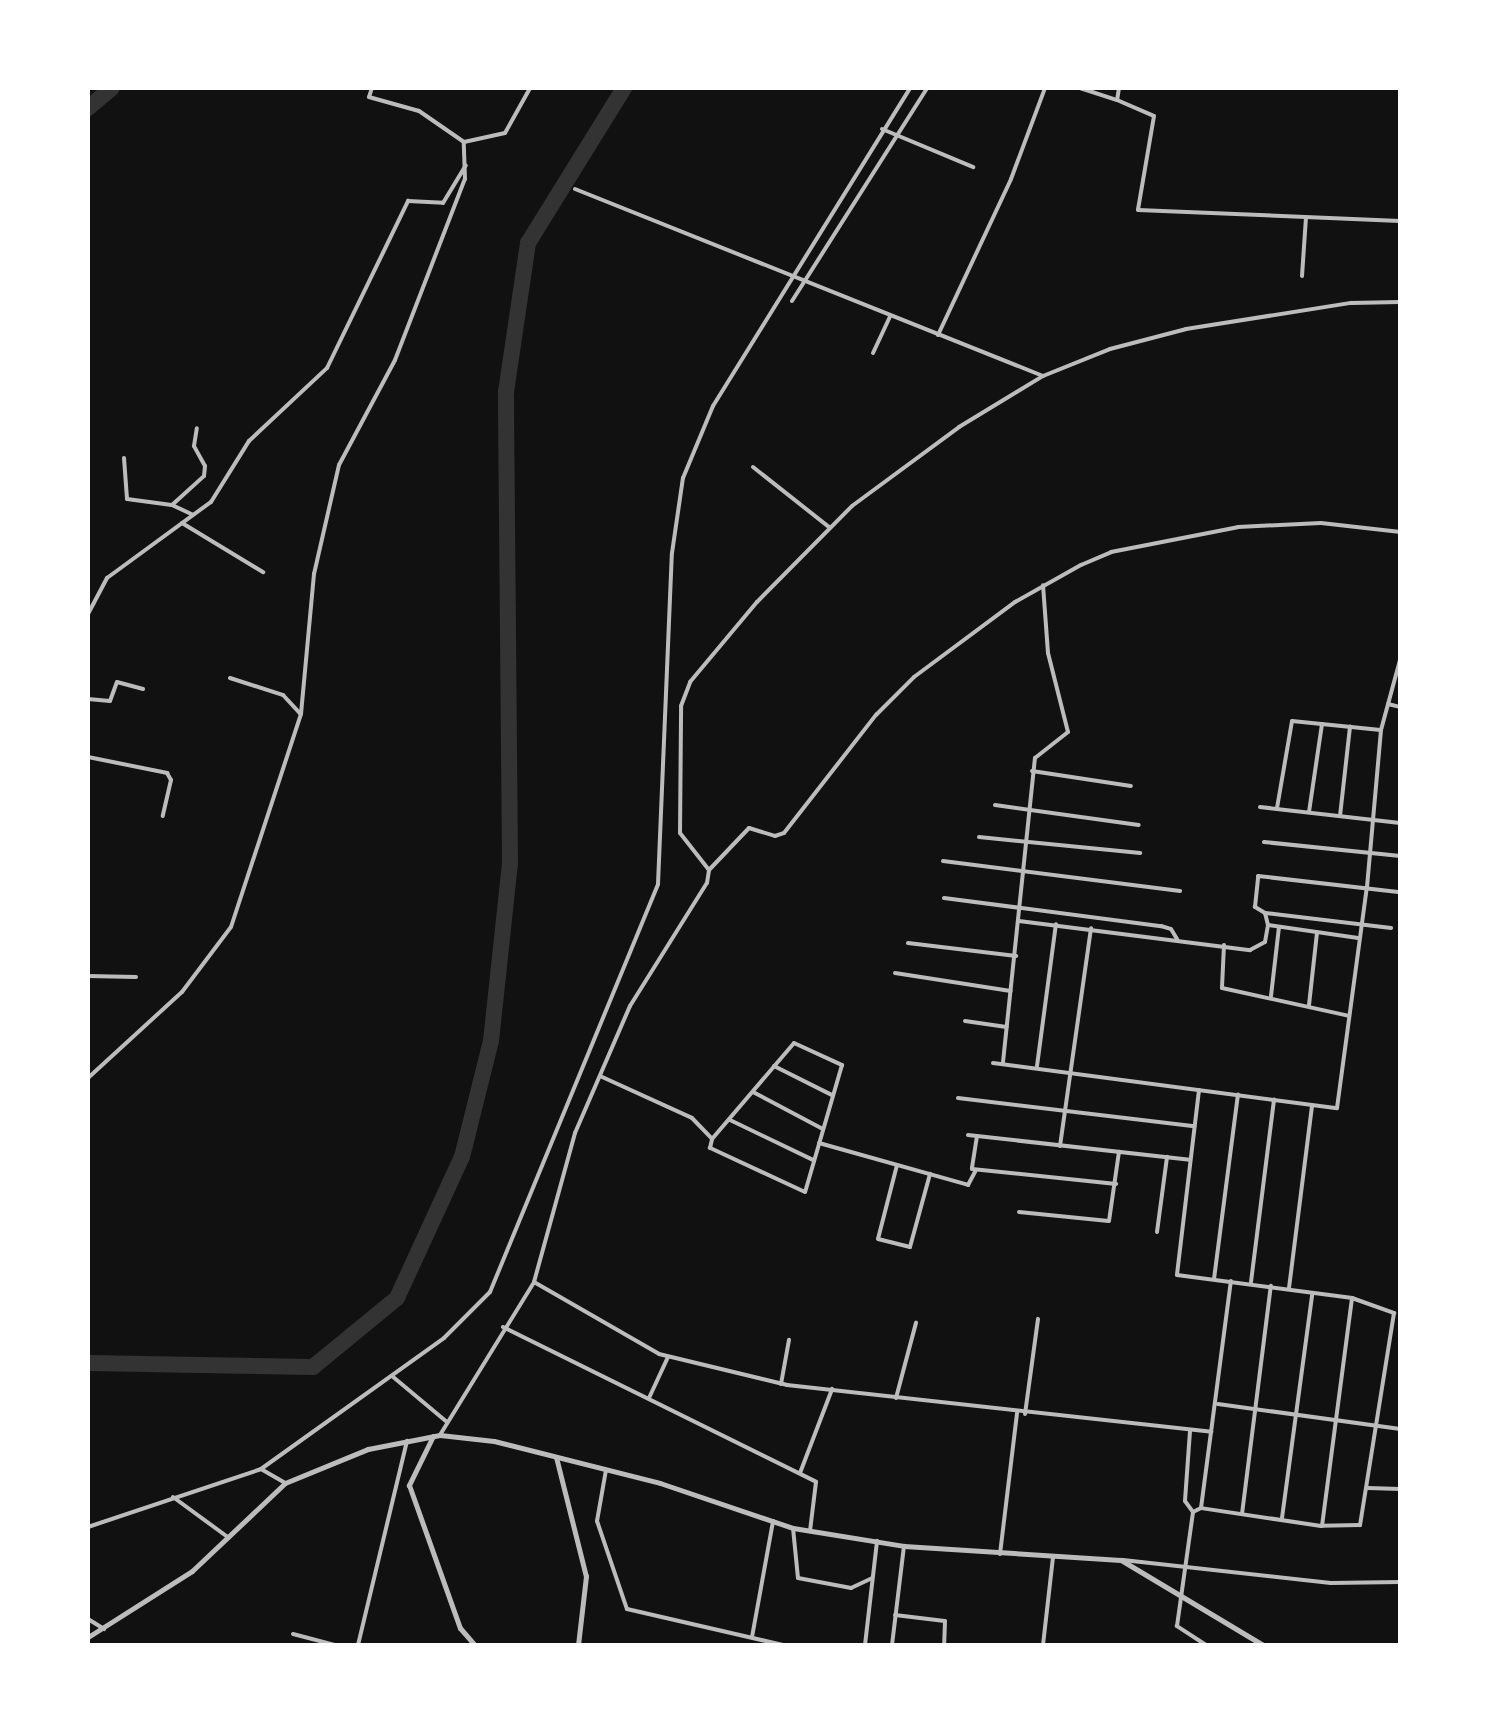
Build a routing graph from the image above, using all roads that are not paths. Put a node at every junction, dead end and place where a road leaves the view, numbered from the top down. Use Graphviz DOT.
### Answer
graph roads {
  1 [pos="372,88"];
  2 [pos="530,88"];
  3 [pos="910,88"];
  4 [pos="927,88"];
  5 [pos="1045,88"];
  6 [pos="1080,88"];
  7 [pos="1119,88"];
  8 [pos="1117,100"];
  9 [pos="882,129"];
  10 [pos="896,135"];
  11 [pos="464,142"];
  12 [pos="466,163"];
  13 [pos="973,167"];
  14 [pos="575,189"];
  15 [pos="1306,217"];
  16 [pos="1400,221"];
  17 [pos="791,275"];
  18 [pos="1302,276"];
  19 [pos="804,280"];
  20 [pos="792,301"];
  21 [pos="1400,302"];
  22 [pos="890,317"];
  23 [pos="938,336"];
  24 [pos="873,353"];
  25 [pos="1043,376"];
  26 [pos="197,428"];
  27 [pos="124,458"];
  28 [pos="753,467"];
  29 [pos="172,505"];
  30 [pos="193,515"];
  31 [pos="182,523"];
  32 [pos="829,527"];
  33 [pos="1400,532"];
  34 [pos="263,572"];
  35 [pos="1043,585"];
  36 [pos="88,614"];
  37 [pos="1400,660"];
  38 [pos="1398,674"];
  39 [pos="230,678"];
  40 [pos="143,689"];
  41 [pos="88,699"];
  42 [pos="1388,704"];
  43 [pos="1400,707"];
  44 [pos="301,714"];
  45 [pos="1322,724"];
  46 [pos="1350,727"];
  47 [pos="1381,730"];
  48 [pos="88,757"];
  49 [pos="1032,771"];
  50 [pos="1131,786"];
  51 [pos="995,805"];
  52 [pos="1027,806"];
  53 [pos="1260,807"];
  54 [pos="1277,808"];
  55 [pos="1309,812"];
  56 [pos="163,816"];
  57 [pos="1340,816"];
  58 [pos="1374,819"];
  59 [pos="1400,823"];
  60 [pos="1139,825"];
  61 [pos="979,837"];
  62 [pos="1024,841"];
  63 [pos="1264,842"];
  64 [pos="1369,852"];
  65 [pos="1140,853"];
  66 [pos="1400,856"];
  67 [pos="943,861"];
  68 [pos="709,870"];
  69 [pos="1021,871"];
  70 [pos="1367,887"];
  71 [pos="1180,891"];
  72 [pos="1398,892"];
  73 [pos="944,898"];
  74 [pos="1019,907"];
  75 [pos="1265,913"];
  76 [pos="1019,921"];
  77 [pos="1056,924"];
  78 [pos="1360,924"];
  79 [pos="1268,925"];
  80 [pos="1279,927"];
  81 [pos="1091,928"];
  82 [pos="1391,928"];
  83 [pos="1317,932"];
  84 [pos="1358,938"];
  85 [pos="1177,939"];
  86 [pos="908,943"];
  87 [pos="1224,945"];
  88 [pos="1016,956"];
  89 [pos="895,973"];
  90 [pos="88,976"];
  91 [pos="136,977"];
  92 [pos="1011,991"];
  93 [pos="1271,997"];
  94 [pos="1309,1005"];
  95 [pos="1349,1016"];
  96 [pos="965,1021"];
  97 [pos="1007,1027"];
  98 [pos="1003,1062"];
  99 [pos="993,1063"];
  100 [pos="774,1066"];
  101 [pos="1037,1066"];
  102 [pos="1072,1072"];
  103 [pos="600,1076"];
  104 [pos="88,1078"];
  105 [pos="1199,1089"];
  106 [pos="753,1092"];
  107 [pos="833,1095"];
  108 [pos="1238,1095"];
  109 [pos="958,1098"];
  110 [pos="1274,1099"];
  111 [pos="1312,1106"];
  112 [pos="1067,1109"];
  113 [pos="730,1120"];
  114 [pos="1194,1126"];
  115 [pos="823,1129"];
  116 [pos="968,1135"];
  117 [pos="977,1136"];
  118 [pos="712,1139"];
  119 [pos="819,1143"];
  120 [pos="1060,1146"];
  121 [pos="1119,1152"];
  122 [pos="1167,1157"];
  123 [pos="813,1160"];
  124 [pos="1190,1160"];
  125 [pos="897,1165"];
  126 [pos="976,1170"];
  127 [pos="930,1174"];
  128 [pos="1116,1184"];
  129 [pos="1019,1212"];
  130 [pos="1157,1232"];
  131 [pos="1214,1280"];
  132 [pos="1231,1281"];
  133 [pos="534,1282"];
  134 [pos="1251,1282"];
  135 [pos="1271,1286"];
  136 [pos="1289,1288"];
  137 [pos="1312,1294"];
  138 [pos="1352,1298"];
  139 [pos="1038,1319"];
  140 [pos="916,1323"];
  141 [pos="503,1327"];
  142 [pos="789,1340"];
  143 [pos="668,1357"];
  144 [pos="392,1376"];
  145 [pos="781,1384"];
  146 [pos="832,1388"];
  147 [pos="649,1398"];
  148 [pos="896,1398"];
  149 [pos="1218,1404"];
  150 [pos="1254,1408"];
  151 [pos="1017,1413"];
  152 [pos="1025,1414"];
  153 [pos="1293,1415"];
  154 [pos="1336,1420"];
  155 [pos="447,1422"];
  156 [pos="1378,1427"];
  157 [pos="1400,1429"];
  158 [pos="1190,1430"];
  159 [pos="1211,1432"];
  160 [pos="440,1435"];
  161 [pos="433,1436"];
  162 [pos="407,1441"];
  163 [pos="555,1456"];
  164 [pos="261,1469"];
  165 [pos="606,1470"];
  166 [pos="800,1473"];
  167 [pos="285,1483"];
  168 [pos="1368,1488"];
  169 [pos="1400,1489"];
  170 [pos="173,1497"];
  171 [pos="1201,1508"];
  172 [pos="1193,1512"];
  173 [pos="1242,1514"];
  174 [pos="1282,1518"];
  175 [pos="773,1521"];
  176 [pos="1321,1526"];
  177 [pos="88,1527"];
  178 [pos="793,1528"];
  179 [pos="810,1531"];
  180 [pos="230,1538"];
  181 [pos="877,1541"];
  182 [pos="904,1546"];
  183 [pos="1000,1554"];
  184 [pos="1053,1557"];
  185 [pos="1121,1560"];
  186 [pos="1187,1565"];
  187 [pos="872,1578"];
  188 [pos="1400,1582"];
  189 [pos="1182,1598"];
  190 [pos="895,1615"];
  191 [pos="88,1619"];
  192 [pos="104,1629"];
  193 [pos="293,1634"];
  194 [pos="88,1637"];
  195 [pos="752,1638"];
  196 [pos="335,1645"];
  197 [pos="358,1645"];
  198 [pos="475,1645"];
  199 [pos="578,1645"];
  200 [pos="783,1645"];
  201 [pos="865,1645"];
  202 [pos="892,1645"];
  203 [pos="944,1645"];
  204 [pos="1043,1645"];
  205 [pos="1206,1645"];
  206 [pos="1263,1645"];
  1 -- 11 [label="street"];
  2 -- 11 [label="street"];
  3 -- 9 [label="street"];
  4 -- 10 [label="street"];
  5 -- 23 [label="street"];
  6 -- 8 [label="street"];
  7 -- 8 [label="street"];
  8 -- 15 [label="street"];
  9 -- 10 [label="street"];
  9 -- 17 [label="street"];
  10 -- 13 [label="street"];
  10 -- 19 [label="street"];
  11 -- 12 [label="street"];
  12 -- 30 [label="street"];
  12 -- 44 [label="street"];
  14 -- 17 [label="street"];
  15 -- 16 [label="street"];
  15 -- 18 [label="street"];
  17 -- 19 [label="street"];
  17 -- 144 [label="street"];
  19 -- 20 [label="street"];
  19 -- 22 [label="street"];
  21 -- 25 [label="street"];
  22 -- 23 [label="street"];
  22 -- 24 [label="street"];
  23 -- 25 [label="street"];
  25 -- 32 [label="street"];
  26 -- 29 [label="street"];
  27 -- 29 [label="street"];
  28 -- 32 [label="street"];
  29 -- 30 [label="street"];
  30 -- 31 [label="street"];
  31 -- 34 [label="street"];
  31 -- 36 [label="street"];
  32 -- 68 [label="street"];
  33 -- 35 [label="street"];
  35 -- 49 [label="street"];
  35 -- 68 [label="street"];
  37 -- 38 [label="street"];
  38 -- 42 [label="street"];
  39 -- 44 [label="street"];
  40 -- 41 [label="street"];
  42 -- 43 [label="street"];
  42 -- 47 [label="street"];
  44 -- 104 [label="street"];
  45 -- 46 [label="street"];
  45 -- 54 [label="street"];
  45 -- 55 [label="street"];
  46 -- 47 [label="street"];
  46 -- 57 [label="street"];
  47 -- 58 [label="street"];
  48 -- 56 [label="street"];
  49 -- 50 [label="street"];
  49 -- 52 [label="street"];
  51 -- 52 [label="street"];
  52 -- 60 [label="street"];
  52 -- 62 [label="street"];
  53 -- 54 [label="street"];
  54 -- 55 [label="street"];
  55 -- 57 [label="street"];
  57 -- 58 [label="street"];
  58 -- 59 [label="street"];
  58 -- 64 [label="street"];
  61 -- 62 [label="street"];
  62 -- 65 [label="street"];
  62 -- 69 [label="street"];
  63 -- 64 [label="street"];
  64 -- 66 [label="street"];
  64 -- 70 [label="street"];
  67 -- 69 [label="street"];
  68 -- 103 [label="street"];
  69 -- 71 [label="street"];
  69 -- 74 [label="street"];
  70 -- 72 [label="street"];
  70 -- 75 [label="street"];
  70 -- 78 [label="street"];
  73 -- 74 [label="street"];
  74 -- 76 [label="street"];
  74 -- 85 [label="street"];
  75 -- 78 [label="street"];
  75 -- 79 [label="street"];
  76 -- 77 [label="street"];
  76 -- 88 [label="street"];
  77 -- 81 [label="street"];
  77 -- 101 [label="street"];
  78 -- 82 [label="street"];
  78 -- 84 [label="street"];
  79 -- 80 [label="street"];
  79 -- 87 [label="street"];
  80 -- 83 [label="street"];
  80 -- 93 [label="street"];
  81 -- 85 [label="street"];
  81 -- 102 [label="street"];
  83 -- 84 [label="street"];
  83 -- 94 [label="street"];
  84 -- 95 [label="street"];
  85 -- 87 [label="street"];
  86 -- 88 [label="street"];
  87 -- 93 [label="street"];
  88 -- 92 [label="street"];
  89 -- 92 [label="street"];
  90 -- 91 [label="street"];
  92 -- 97 [label="street"];
  93 -- 94 [label="street"];
  94 -- 95 [label="street"];
  95 -- 111 [label="street"];
  96 -- 97 [label="street"];
  97 -- 98 [label="street"];
  98 -- 99 [label="street"];
  98 -- 101 [label="street"];
  100 -- 106 [label="street"];
  100 -- 107 [label="street"];
  100 -- 107 [label="street"];
  101 -- 102 [label="street"];
  102 -- 105 [label="street"];
  102 -- 112 [label="street"];
  103 -- 118 [label="street"];
  103 -- 133 [label="street"];
  105 -- 108 [label="street"];
  105 -- 114 [label="street"];
  106 -- 113 [label="street"];
  106 -- 115 [label="street"];
  107 -- 115 [label="street"];
  108 -- 110 [label="street"];
  108 -- 131 [label="street"];
  109 -- 112 [label="street"];
  110 -- 111 [label="street"];
  110 -- 134 [label="street"];
  111 -- 136 [label="street"];
  112 -- 114 [label="street"];
  112 -- 120 [label="street"];
  113 -- 118 [label="street"];
  113 -- 123 [label="street"];
  114 -- 124 [label="street"];
  115 -- 119 [label="street"];
  116 -- 117 [label="street"];
  117 -- 120 [label="street"];
  117 -- 126 [label="street"];
  118 -- 123 [label="street"];
  119 -- 123 [label="street"];
  119 -- 125 [label="street"];
  120 -- 121 [label="street"];
  121 -- 122 [label="street"];
  121 -- 128 [label="street"];
  122 -- 124 [label="street"];
  122 -- 130 [label="street"];
  124 -- 131 [label="street"];
  125 -- 127 [label="street"];
  125 -- 127 [label="street"];
  126 -- 127 [label="street"];
  126 -- 128 [label="street"];
  128 -- 129 [label="street"];
  131 -- 132 [label="street"];
  132 -- 134 [label="street"];
  132 -- 149 [label="street"];
  133 -- 141 [label="street"];
  133 -- 143 [label="street"];
  134 -- 135 [label="street"];
  135 -- 136 [label="street"];
  135 -- 150 [label="street"];
  136 -- 137 [label="street"];
  137 -- 138 [label="street"];
  137 -- 153 [label="street"];
  138 -- 154 [label="street"];
  138 -- 156 [label="street"];
  139 -- 152 [label="street"];
  140 -- 148 [label="street"];
  141 -- 147 [label="street"];
  141 -- 155 [label="street"];
  142 -- 145 [label="street"];
  143 -- 145 [label="street"];
  143 -- 147 [label="street"];
  144 -- 155 [label="street"];
  144 -- 164 [label="street"];
  145 -- 146 [label="street"];
  146 -- 148 [label="street"];
  146 -- 166 [label="street"];
  147 -- 166 [label="street"];
  148 -- 151 [label="street"];
  149 -- 150 [label="street"];
  149 -- 159 [label="street"];
  150 -- 153 [label="street"];
  150 -- 173 [label="street"];
  151 -- 152 [label="street"];
  151 -- 183 [label="street"];
  152 -- 158 [label="street"];
  153 -- 154 [label="street"];
  153 -- 174 [label="street"];
  154 -- 156 [label="street"];
  154 -- 176 [label="street"];
  155 -- 160 [label="street"];
  156 -- 157 [label="street"];
  156 -- 168 [label="street"];
  158 -- 159 [label="street"];
  158 -- 172 [label="street"];
  159 -- 171 [label="street"];
  160 -- 161 [label="street"];
  160 -- 163 [label="street"];
  161 -- 162 [label="street"];
  161 -- 198 [label="street"];
  162 -- 167 [label="street"];
  162 -- 197 [label="street"];
  163 -- 165 [label="street"];
  163 -- 199 [label="street"];
  164 -- 167 [label="street"];
  164 -- 170 [label="street"];
  165 -- 175 [label="street"];
  165 -- 195 [label="street"];
  166 -- 179 [label="street"];
  167 -- 180 [label="street"];
  168 -- 169 [label="street"];
  168 -- 176 [label="street"];
  170 -- 177 [label="street"];
  170 -- 180 [label="street"];
  171 -- 172 [label="street"];
  171 -- 173 [label="street"];
  172 -- 186 [label="street"];
  173 -- 174 [label="street"];
  174 -- 176 [label="street"];
  175 -- 178 [label="street"];
  175 -- 195 [label="street"];
  178 -- 179 [label="street"];
  178 -- 187 [label="street"];
  179 -- 181 [label="street"];
  180 -- 192 [label="street"];
  181 -- 182 [label="street"];
  181 -- 187 [label="street"];
  182 -- 183 [label="street"];
  182 -- 190 [label="street"];
  183 -- 184 [label="street"];
  184 -- 185 [label="street"];
  184 -- 204 [label="street"];
  185 -- 186 [label="street"];
  185 -- 189 [label="street"];
  186 -- 188 [label="street"];
  186 -- 189 [label="street"];
  187 -- 201 [label="street"];
  189 -- 205 [label="street"];
  189 -- 206 [label="street"];
  190 -- 202 [label="street"];
  190 -- 203 [label="street"];
  191 -- 192 [label="street"];
  192 -- 194 [label="street"];
  193 -- 196 [label="street"];
  195 -- 200 [label="street"];
}
